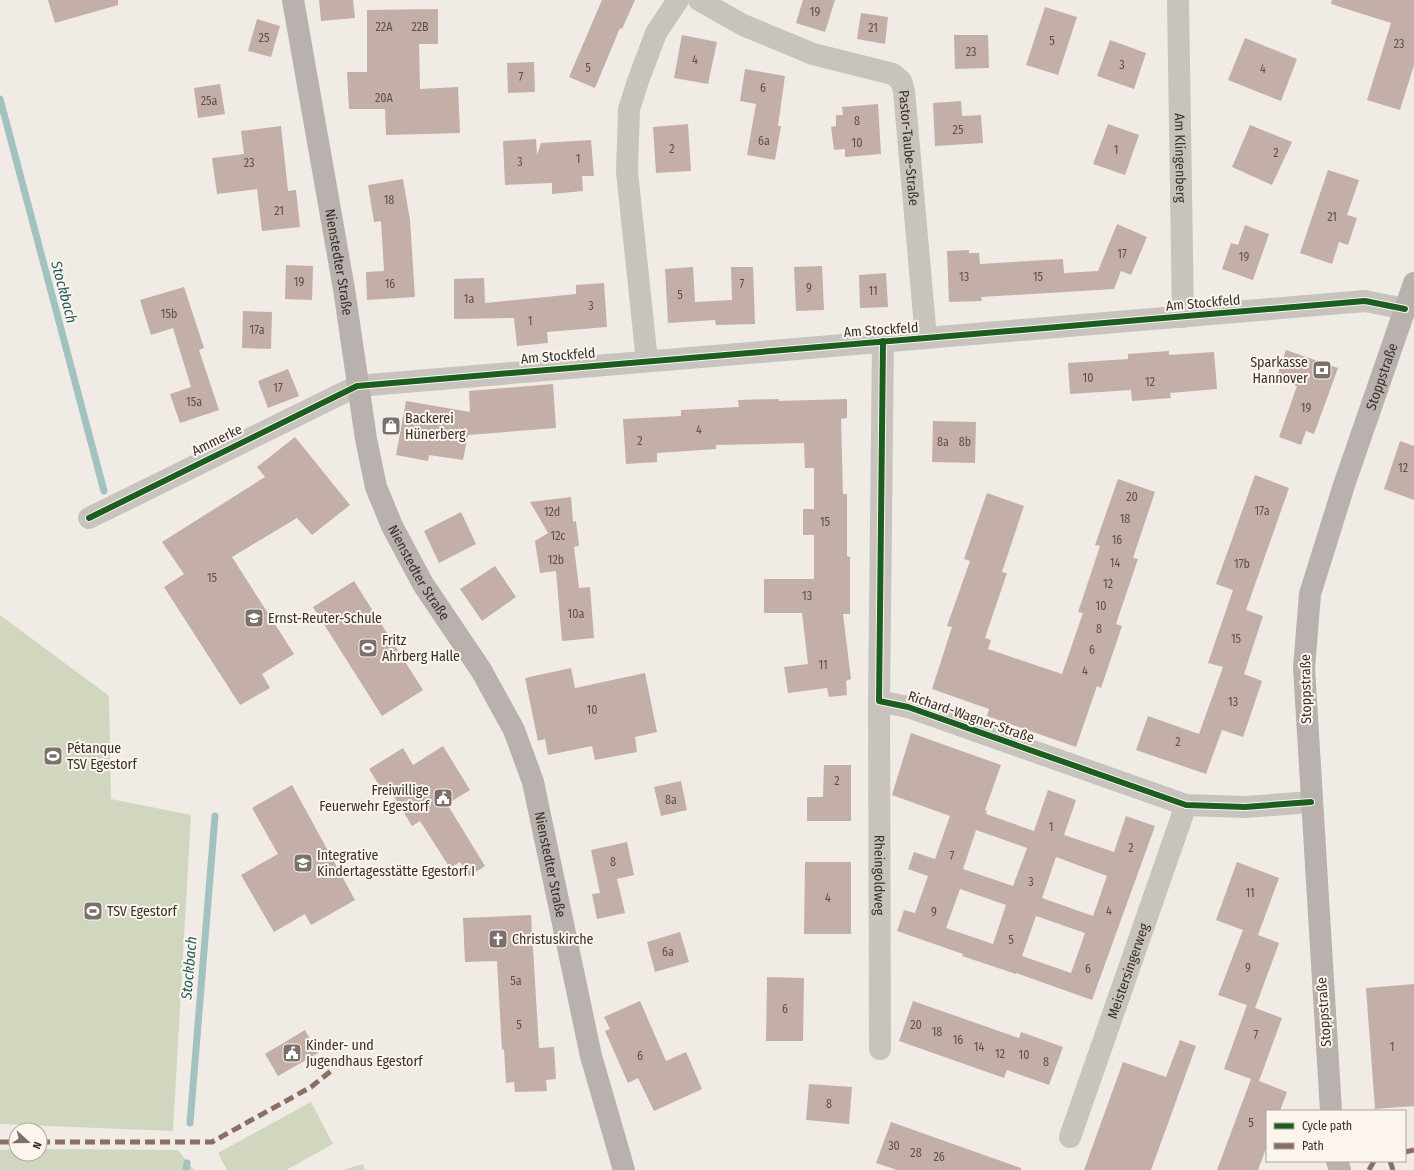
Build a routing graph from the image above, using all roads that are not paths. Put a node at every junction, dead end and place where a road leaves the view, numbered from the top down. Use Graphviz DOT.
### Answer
graph roads {
  1 [pos="293,0"];
  2 [pos="678,0"];
  3 [pos="699,0"];
  4 [pos="1178,0"];
  5 [pos="1414,283"];
  6 [pos="1405,309"];
  7 [pos="1183,317"];
  8 [pos="926,338"];
  9 [pos="883,341"];
  10 [pos="647,361"];
  11 [pos="357,386"];
  12 [pos="89,518"];
  13 [pos="879,701"];
  14 [pos="1311,802"];
  15 [pos="1186,805"];
  16 [pos="880,1049"];
  17 [pos="1331,1110"];
  18 [pos="1070,1137"];
  19 [pos="624,1170"];
  1 -- 11 [label="main road, Nienstedter Straße"];
  2 -- 10 [label="street"];
  3 -- 8 [label="street, Pastor-Taube-Straße"];
  4 -- 7 [label="street, Am Klingenberg"];
  5 -- 6 [label="main road, Stoppstraße"];
  6 -- 7 [label="street, Am Stockfeld"];
  6 -- 14 [label="main road, Stoppstraße"];
  7 -- 8 [label="street, Am Stockfeld"];
  8 -- 9 [label="street, Am Stockfeld"];
  9 -- 10 [label="street, Am Stockfeld"];
  9 -- 13 [label="street"];
  10 -- 11 [label="street, Am Stockfeld"];
  11 -- 12 [label="street, Ammerke"];
  11 -- 19 [label="main road, Nienstedter Straße"];
  13 -- 15 [label="street, Richard-Wagner-Straße"];
  13 -- 16 [label="street, Rheingoldweg"];
  14 -- 15 [label="street, Richard-Wagner-Straße"];
  14 -- 17 [label="main road, Stoppstraße"];
  15 -- 18 [label="street, Meistersingerweg"];
}
